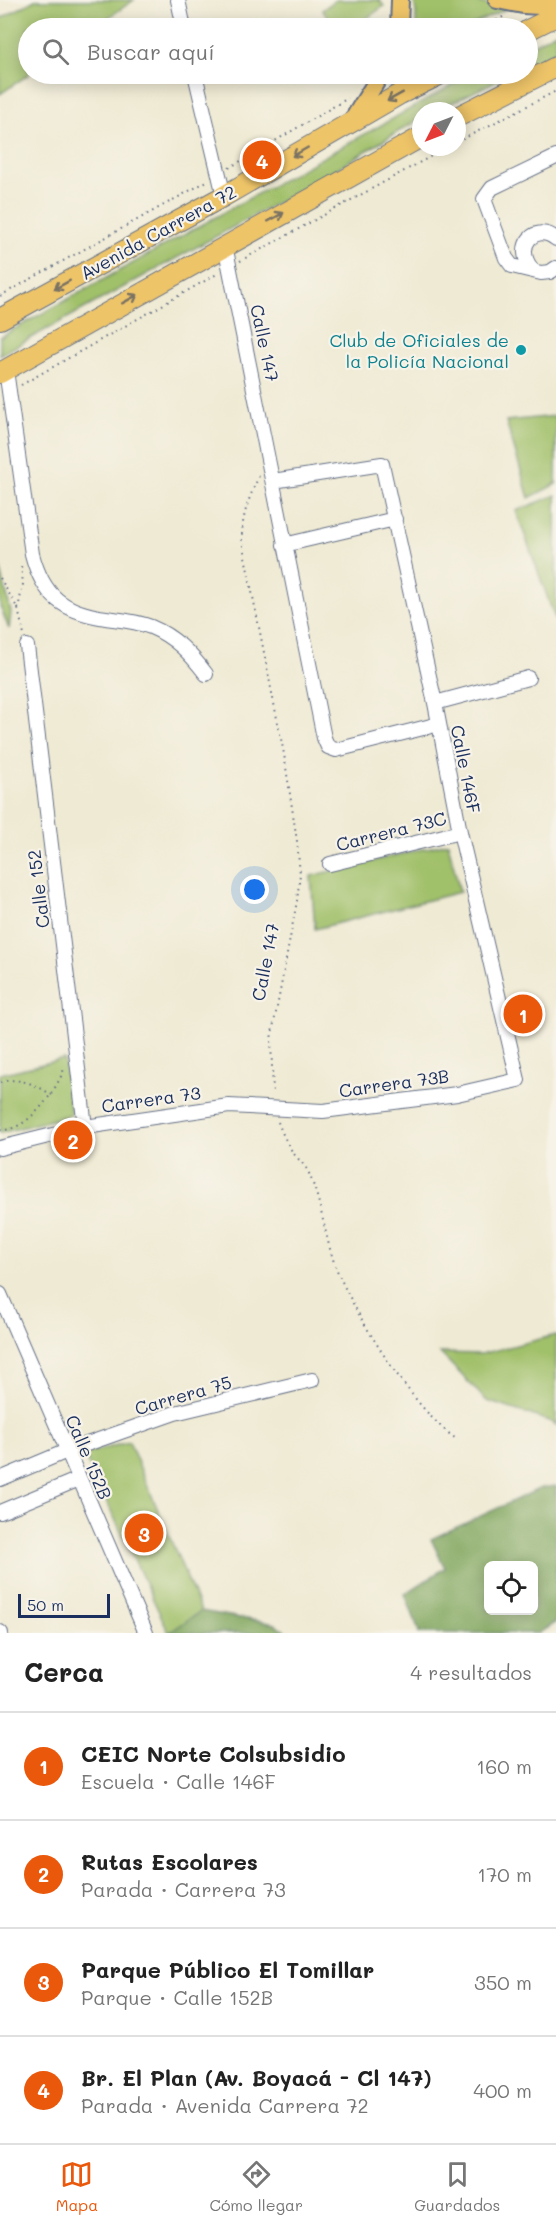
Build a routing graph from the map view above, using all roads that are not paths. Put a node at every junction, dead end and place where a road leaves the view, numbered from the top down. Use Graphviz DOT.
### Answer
graph roads {
  1 [pos="178,0"];
  2 [pos="400,0"];
  3 [pos="496,0"];
  4 [pos="556,7"];
  5 [pos="556,16"];
  6 [pos="182,18"];
  7 [pos="399,18"];
  8 [pos="538,25"];
  9 [pos="556,67"];
  10 [pos="538,76"];
  11 [pos="197,84"];
  12 [pos="375,84"];
  13 [pos="423,84"];
  14 [pos="522,84"];
  15 [pos="466,112"];
  16 [pos="351,123"];
  17 [pos="412,142"];
  18 [pos="556,157"];
  19 [pos="224,196"];
  20 [pos="556,239"];
  21 [pos="225,245"];
  22 [pos="556,268"];
  23 [pos="532,269"];
  24 [pos="0,319"];
  25 [pos="3,371"];
  26 [pos="273,481"];
  27 [pos="395,519"];
  28 [pos="284,544"];
  29 [pos="27,646"];
  30 [pos="206,674"];
  31 [pos="528,678"];
  32 [pos="435,703"];
  33 [pos="439,724"];
  34 [pos="460,832"];
  35 [pos="330,864"];
  36 [pos="518,1080"];
  37 [pos="274,1108"];
  38 [pos="85,1127"];
  39 [pos="0,1148"];
  40 [pos="0,1294"];
  41 [pos="312,1380"];
  42 [pos="67,1451"];
  43 [pos="0,1479"];
  44 [pos="79,1479"];
  45 [pos="0,1512"];
  46 [pos="146,1633"];
  1 -- 6 [label="street"];
  2 -- 7 [label="main road"];
  3 -- 4 [label="main road"];
  5 -- 8 [label="highway"];
  9 -- 10 [label="highway"];
  11 -- 19 [label="street"];
  12 -- 16 [label="main road"];
  13 -- 16 [label="highway, Avenida Carrera 72, one-way"];
  14 -- 15 [label="highway"];
  16 -- 19 [label="highway, Avenida Carrera 72, one-way"];
  21 -- 17 [label="highway, one-way"];
  18 -- 23 [label="street"];
  19 -- 24 [label="highway, Avenida Carrera 72, one-way"];
  20 -- 23 [label="street"];
  25 -- 21 [label="highway, one-way"];
  21 -- 26 [label="street, Calle 147"];
  22 -- 23 [label="street"];
  25 -- 30 [label="street"];
  26 -- 27 [label="street, Calle 146F"];
  26 -- 28 [label="street, Calle 147"];
  27 -- 28 [label="street"];
  27 -- 32 [label="street, Calle 146F"];
  28 -- 33 [label="street, Calle 147"];
  29 -- 38 [label="street, Calle 152"];
  31 -- 32 [label="street"];
  32 -- 33 [label="street, Calle 146F"];
  33 -- 34 [label="street, Calle 146F"];
  34 -- 35 [label="street, Carrera 73C"];
  34 -- 36 [label="street, Calle 146F"];
  36 -- 37 [label="street, Carrera 73B"];
  37 -- 38 [label="street, Carrera 73"];
  38 -- 39 [label="street, Carrera 73"];
  40 -- 42 [label="street, Calle 152B"];
  41 -- 42 [label="street, Carrera 75"];
  42 -- 43 [label="street, Carrera 75"];
  42 -- 44 [label="street, Calle 152B"];
  44 -- 45 [label="street"];
  44 -- 46 [label="street, Calle 152B"];
}
